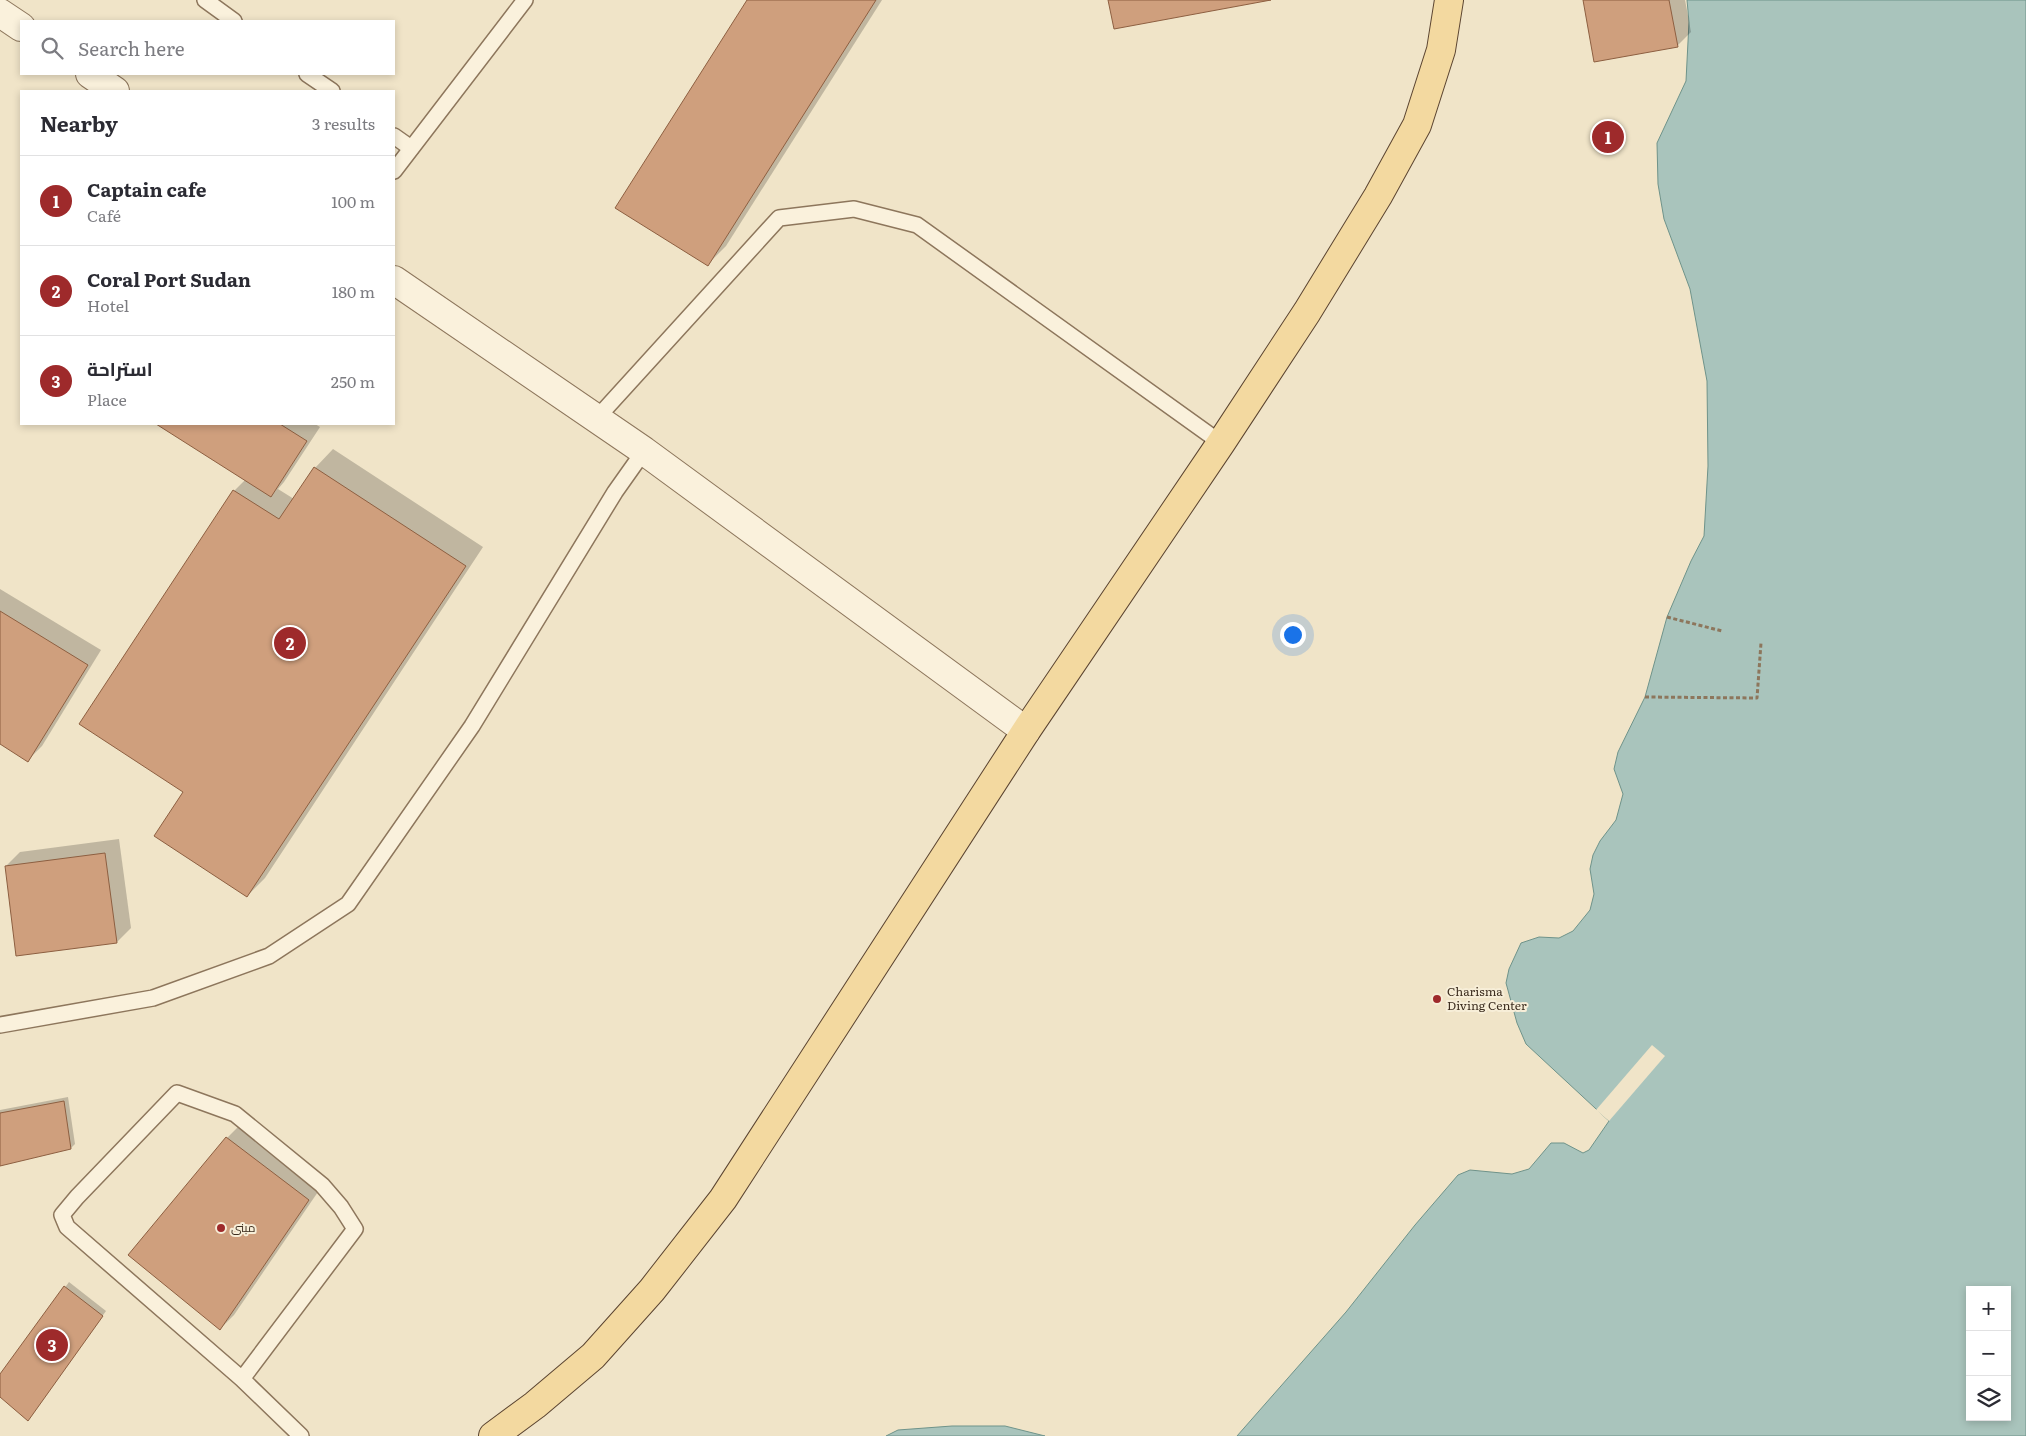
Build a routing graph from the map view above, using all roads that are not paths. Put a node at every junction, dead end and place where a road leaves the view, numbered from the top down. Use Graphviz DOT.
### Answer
graph roads {
  1 [pos="205,0"];
  2 [pos="525,0"];
  3 [pos="1449,0"];
  4 [pos="0,13"];
  5 [pos="233,20"];
  6 [pos="20,26"];
  7 [pos="91,75"];
  8 [pos="308,75"];
  9 [pos="114,90"];
  10 [pos="331,90"];
  11 [pos="395,137"];
  12 [pos="411,148"];
  13 [pos="395,169"];
  14 [pos="395,281"];
  15 [pos="597,418"];
  16 [pos="1221,443"];
  17 [pos="644,451"];
  18 [pos="1026,731"];
  19 [pos="0,1025"];
  20 [pos="242,1380"];
  21 [pos="301,1436"];
  22 [pos="493,1436"];
  1 -- 5 [label="lane"];
  2 -- 12 [label="lane"];
  3 -- 16 [label="main road"];
  4 -- 6 [label="street"];
  7 -- 9 [label="street"];
  8 -- 10 [label="lane"];
  11 -- 12 [label="lane"];
  12 -- 13 [label="lane"];
  14 -- 15 [label="street"];
  15 -- 16 [label="lane"];
  15 -- 17 [label="street"];
  16 -- 18 [label="main road"];
  17 -- 18 [label="street"];
  17 -- 19 [label="lane"];
  18 -- 22 [label="main road"];
  20 -- 20 [label="lane"];
  20 -- 21 [label="lane"];
}
